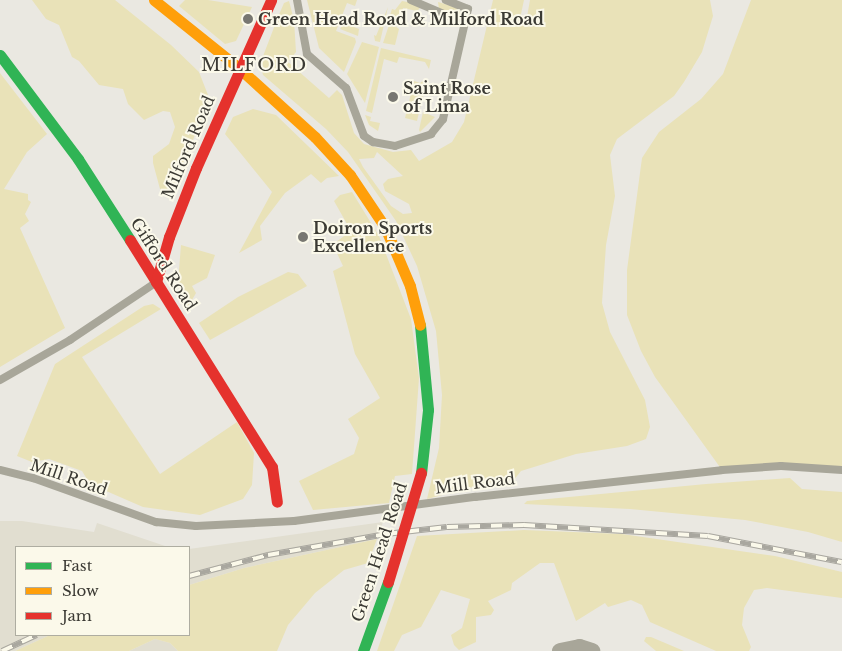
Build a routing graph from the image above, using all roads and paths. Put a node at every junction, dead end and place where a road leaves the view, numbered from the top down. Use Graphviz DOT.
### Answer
graph roads {
  1 [pos="154,0"];
  2 [pos="271,0"];
  3 [pos="297,0"];
  4 [pos="411,0"];
  5 [pos="446,0"];
  6 [pos="465,23"];
  7 [pos="0,56"];
  8 [pos="240,69"];
  9 [pos="156,282"];
  10 [pos="0,380"];
  11 [pos="0,470"];
  12 [pos="842,470"];
  13 [pos="277,502"];
  14 [pos="589,649"];
  15 [pos="363,651"];
  16 [pos="560,651"];
  1 -- 8 [label="street, Green Head Road"];
  2 -- 8 [label="street, Milford Road"];
  3 -- 6 [label="lane"];
  4 -- 6 [label="lane"];
  5 -- 6 [label="lane"];
  7 -- 9 [label="street, Gifford Road"];
  8 -- 9 [label="street, Milford Road"];
  8 -- 15 [label="street, Green Head Road, bridge"];
  9 -- 10 [label="lane"];
  9 -- 13 [label="street, Gifford Road"];
  11 -- 12 [label="lane, Mill Road"];
  14 -- 16 [label="street"];
}
